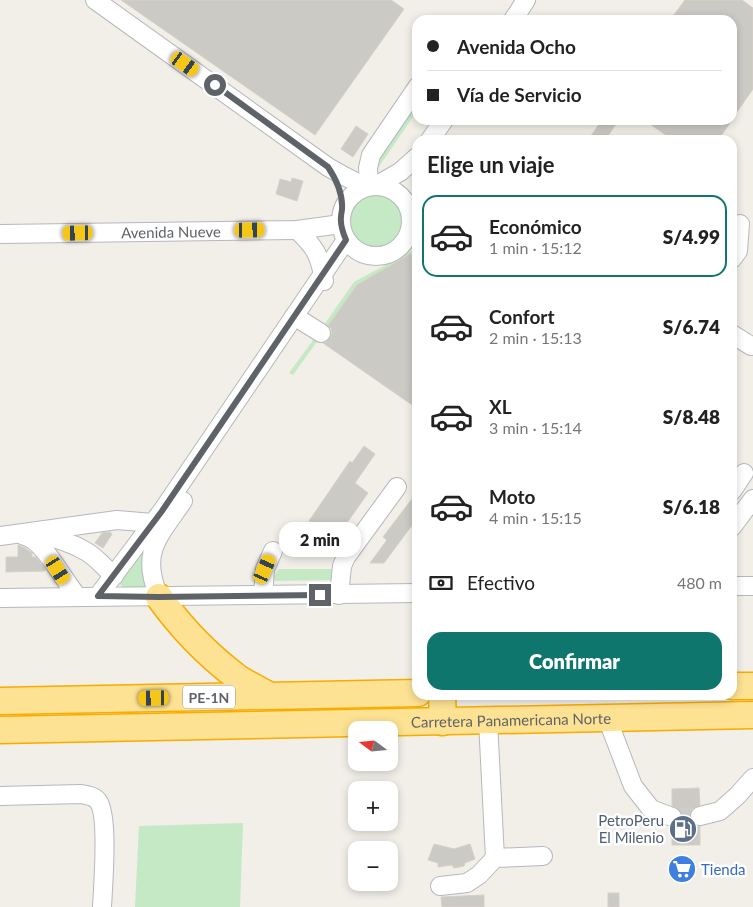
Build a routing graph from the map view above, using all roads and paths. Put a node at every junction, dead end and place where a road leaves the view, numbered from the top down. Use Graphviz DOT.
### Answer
graph roads {
  1 [pos="95,0"];
  2 [pos="522,2"];
  3 [pos="516,15"];
  4 [pos="412,95"];
  5 [pos="412,161"];
  6 [pos="328,167"];
  7 [pos="412,172"];
  8 [pos="371,186"];
  9 [pos="411,212"];
  10 [pos="742,224"];
  11 [pos="297,230"];
  12 [pos="346,230"];
  13 [pos="0,234"];
  14 [pos="411,236"];
  15 [pos="737,252"];
  16 [pos="324,282"];
  17 [pos="299,319"];
  18 [pos="321,333"];
  19 [pos="737,337"];
  20 [pos="751,346"];
  21 [pos="744,474"];
  22 [pos="737,484"];
  23 [pos="397,487"];
  24 [pos="753,499"];
  25 [pos="737,520"];
  26 [pos="153,523"];
  27 [pos="20,533"];
  28 [pos="0,536"];
  29 [pos="273,552"];
  30 [pos="114,576"];
  31 [pos="737,586"];
  32 [pos="753,586"];
  33 [pos="412,593"];
  34 [pos="263,595"];
  35 [pos="340,595"];
  36 [pos="77,596"];
  37 [pos="98,596"];
  38 [pos="159,597"];
  39 [pos="0,598"];
  40 [pos="737,686"];
  41 [pos="753,686"];
  42 [pos="412,693"];
  43 [pos="269,696"];
  44 [pos="442,700"];
  45 [pos="0,701"];
  46 [pos="753,715"];
  47 [pos="607,718"];
  48 [pos="488,721"];
  49 [pos="444,722"];
  50 [pos="0,730"];
  51 [pos="753,778"];
  52 [pos="0,796"];
  53 [pos="700,816"];
  54 [pos="672,817"];
  55 [pos="543,856"];
  56 [pos="495,858"];
  57 [pos="440,886"];
  58 [pos="102,907"];
  1 -- 6 [label="street"];
  2 -- 3 [label="street"];
  4 -- 8 [label="street"];
  5 -- 8 [label="street"];
  6 -- 8 [label="street"];
  6 -- 12 [label="street"];
  7 -- 9 [label="street"];
  8 -- 9 [label="street"];
  8 -- 12 [label="street"];
  9 -- 14 [label="street"];
  10 -- 15 [label="street"];
  11 -- 12 [label="street, Avenida Nueve"];
  11 -- 13 [label="street, Avenida Nueve"];
  11 -- 16 [label="street"];
  12 -- 14 [label="street"];
  12 -- 16 [label="street"];
  16 -- 17 [label="street"];
  17 -- 18 [label="street"];
  17 -- 26 [label="street"];
  17 -- 38 [label="street"];
  19 -- 20 [label="street"];
  21 -- 22 [label="street"];
  23 -- 35 [label="street"];
  24 -- 25 [label="street"];
  26 -- 27 [label="street"];
  26 -- 30 [label="street"];
  27 -- 28 [label="street"];
  27 -- 30 [label="street"];
  27 -- 36 [label="street"];
  29 -- 34 [label="street"];
  30 -- 37 [label="street"];
  31 -- 32 [label="street"];
  33 -- 35 [label="street"];
  34 -- 35 [label="street"];
  34 -- 38 [label="street"];
  36 -- 37 [label="street"];
  36 -- 39 [label="street"];
  37 -- 38 [label="street"];
  38 -- 43 [label="highway"];
  40 -- 41 [label="highway"];
  42 -- 43 [label="highway, Carretera Panamericana Norte / PE-1N"];
  43 -- 45 [label="highway, Carretera Panamericana Norte / PE-1N"];
  44 -- 49 [label="highway"];
  46 -- 47 [label="highway, Carretera Panamericana Norte / PE-1N"];
  47 -- 48 [label="highway, Carretera Panamericana Norte / PE-1N"];
  47 -- 54 [label="street"];
  48 -- 49 [label="highway, Carretera Panamericana Norte / PE-1N"];
  48 -- 56 [label="street"];
  49 -- 50 [label="highway, Carretera Panamericana Norte / PE-1N"];
  51 -- 53 [label="street"];
  52 -- 58 [label="street"];
  55 -- 56 [label="street"];
  56 -- 57 [label="street"];
}
